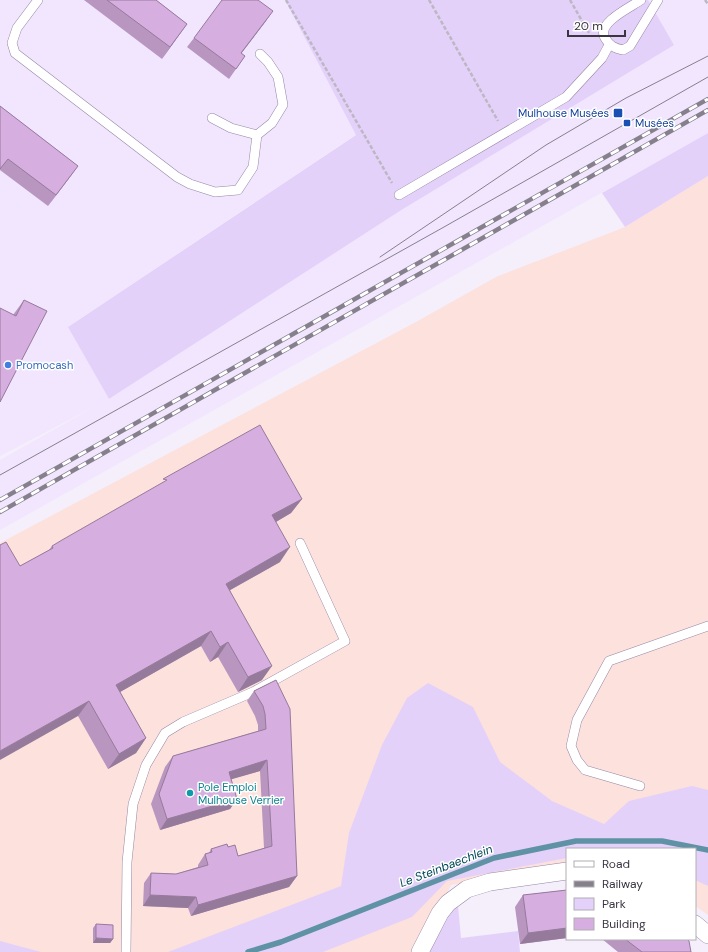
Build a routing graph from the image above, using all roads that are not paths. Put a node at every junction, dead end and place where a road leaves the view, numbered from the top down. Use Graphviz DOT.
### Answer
graph roads {
  1 [pos="38,0"];
  2 [pos="641,0"];
  3 [pos="658,0"];
  4 [pos="609,45"];
  5 [pos="260,54"];
  6 [pos="212,118"];
  7 [pos="257,134"];
  8 [pos="399,195"];
  9 [pos="300,543"];
  10 [pos="708,626"];
  11 [pos="640,786"];
  12 [pos="566,871"];
  13 [pos="696,925"];
  14 [pos="708,934"];
  15 [pos="126,952"];
  16 [pos="420,952"];
  1 -- 7 [label="lane"];
  2 -- 4 [label="lane"];
  3 -- 4 [label="lane"];
  4 -- 8 [label="lane"];
  5 -- 7 [label="lane"];
  6 -- 7 [label="lane"];
  9 -- 15 [label="lane"];
  10 -- 11 [label="lane"];
  12 -- 16 [label="street"];
  13 -- 14 [label="street"];
}
